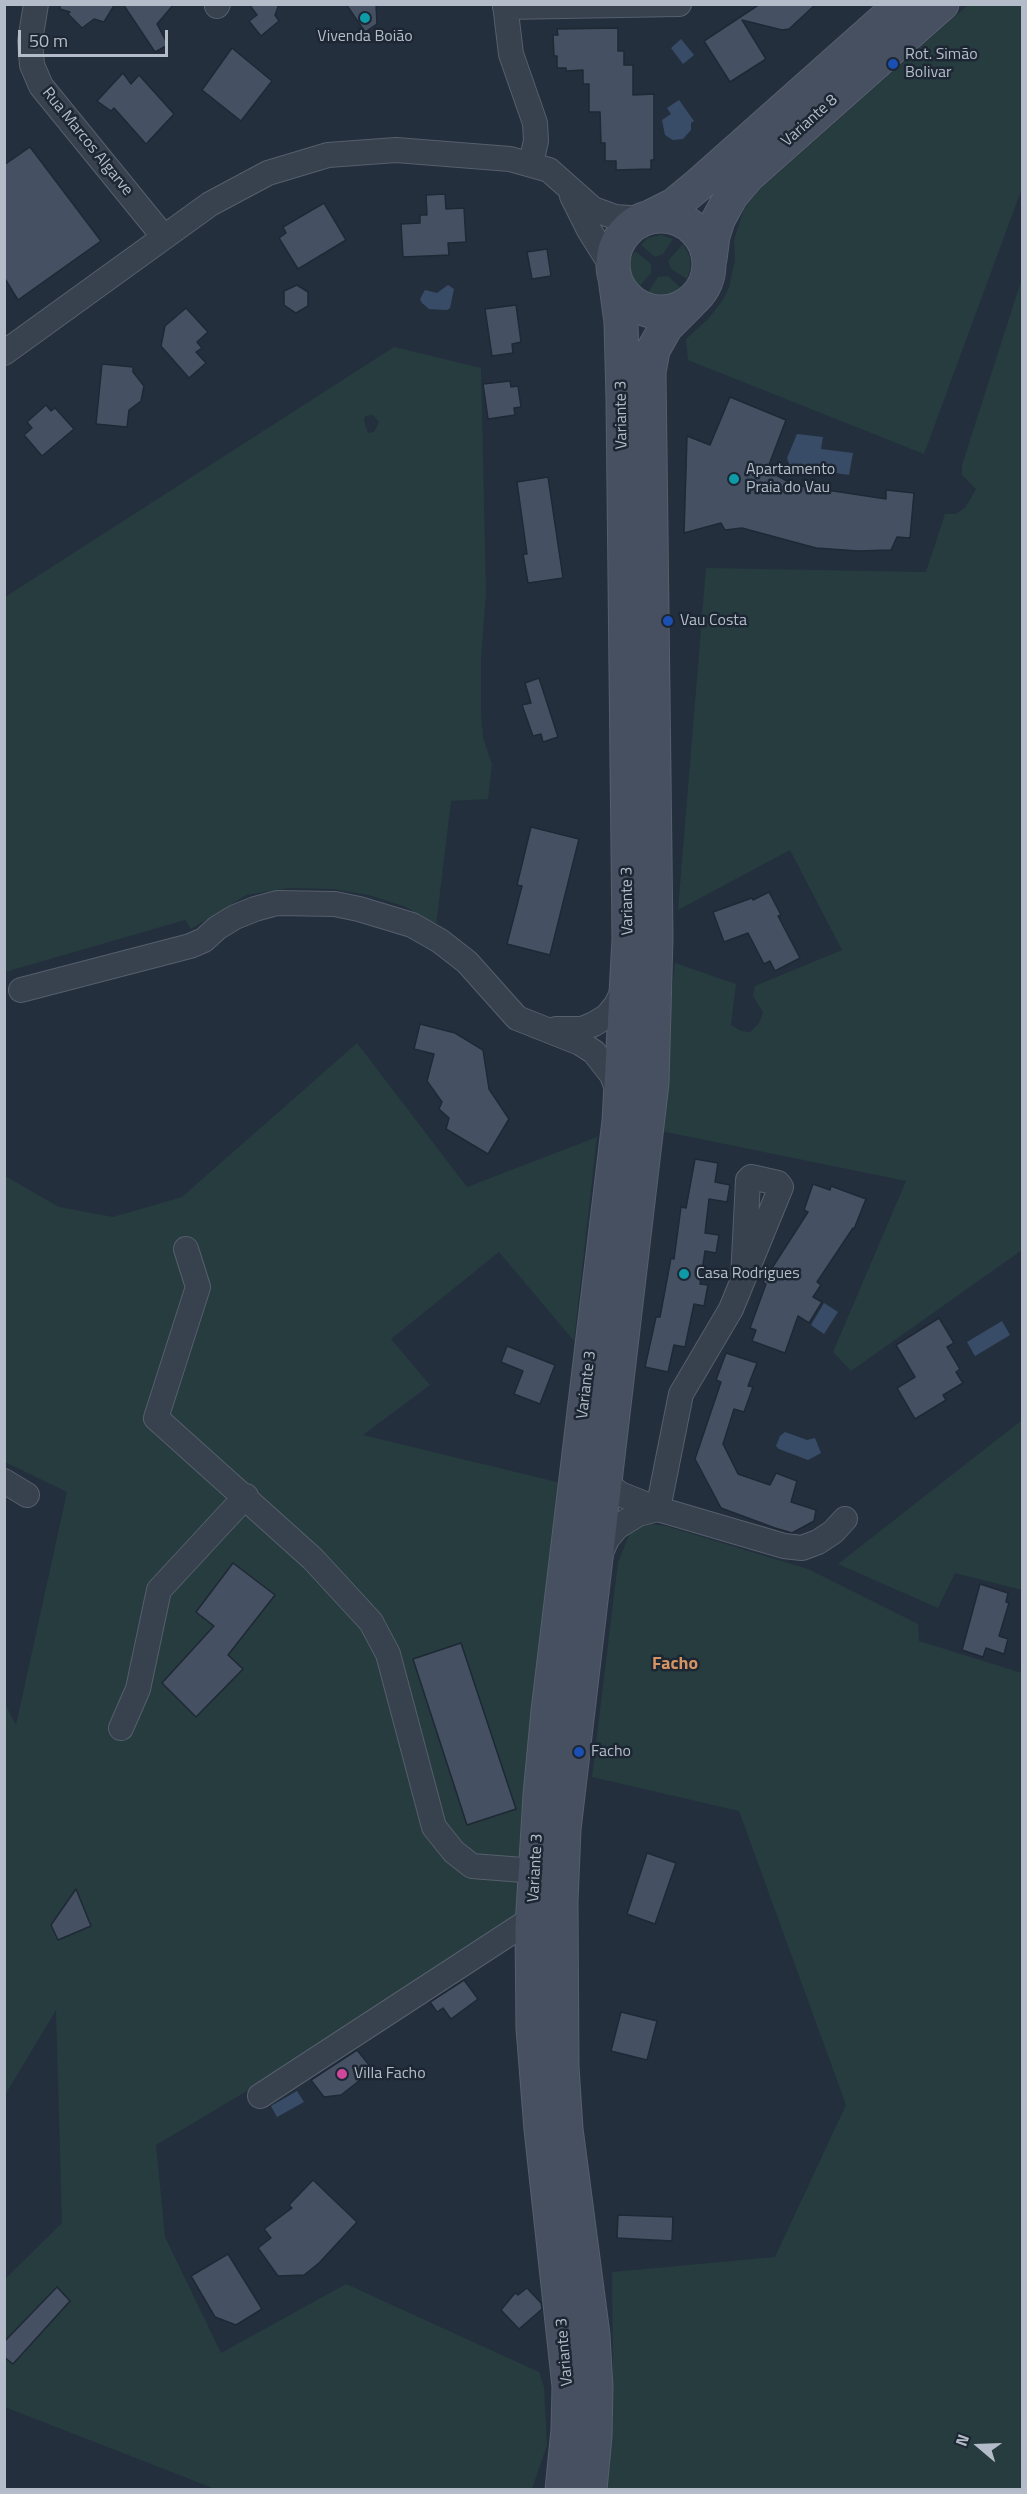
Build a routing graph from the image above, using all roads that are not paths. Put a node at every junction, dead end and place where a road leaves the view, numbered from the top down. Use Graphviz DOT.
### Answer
graph roads {
  1 [pos="36,4"];
  2 [pos="679,4"];
  3 [pos="902,4"];
  4 [pos="942,4"];
  5 [pos="505,6"];
  6 [pos="531,163"];
  7 [pos="566,183"];
  8 [pos="647,218"];
  9 [pos="163,236"];
  10 [pos="710,259"];
  11 [pos="614,273"];
  12 [pos="689,304"];
  13 [pos="4,353"];
  14 [pos="626,985"];
  15 [pos="21,990"];
  16 [pos="533,1026"];
  17 [pos="620,1098"];
  18 [pos="186,1249"];
  19 [pos="743,1278"];
  20 [pos="606,1470"];
  21 [pos="4,1480"];
  22 [pos="27,1495"];
  23 [pos="246,1496"];
  24 [pos="658,1509"];
  25 [pos="845,1519"];
  26 [pos="594,1569"];
  27 [pos="121,1728"];
  28 [pos="536,1871"];
  29 [pos="533,1918"];
  30 [pos="260,2096"];
  31 [pos="562,2490"];
  32 [pos="590,2490"];
  1 -- 9 [label="street, Rua Marcos Algarve"];
  2 -- 5 [label="street"];
  3 -- 8 [label="main road, Variante 8"];
  4 -- 10 [label="main road, Variante 8"];
  5 -- 6 [label="street"];
  6 -- 7 [label="street"];
  6 -- 9 [label="street"];
  7 -- 8 [label="street"];
  7 -- 11 [label="street"];
  8 -- 10 [label="main road"];
  8 -- 11 [label="main road"];
  9 -- 13 [label="street"];
  10 -- 12 [label="main road"];
  11 -- 12 [label="main road"];
  11 -- 14 [label="main road, Variante 3"];
  12 -- 20 [label="main road, Variante 3"];
  14 -- 16 [label="street"];
  14 -- 17 [label="main road, Variante 3"];
  15 -- 16 [label="street"];
  16 -- 17 [label="street"];
  17 -- 28 [label="main road, Variante 3"];
  18 -- 23 [label="street"];
  19 -- 24 [label="street"];
  20 -- 24 [label="street"];
  20 -- 26 [label="main road, Variante 3"];
  21 -- 22 [label="street"];
  23 -- 27 [label="street"];
  23 -- 28 [label="street"];
  24 -- 25 [label="street"];
  24 -- 26 [label="street"];
  26 -- 32 [label="main road, Variante 3"];
  28 -- 29 [label="main road, Variante 3"];
  29 -- 30 [label="street"];
  29 -- 31 [label="main road, Variante 3"];
}
